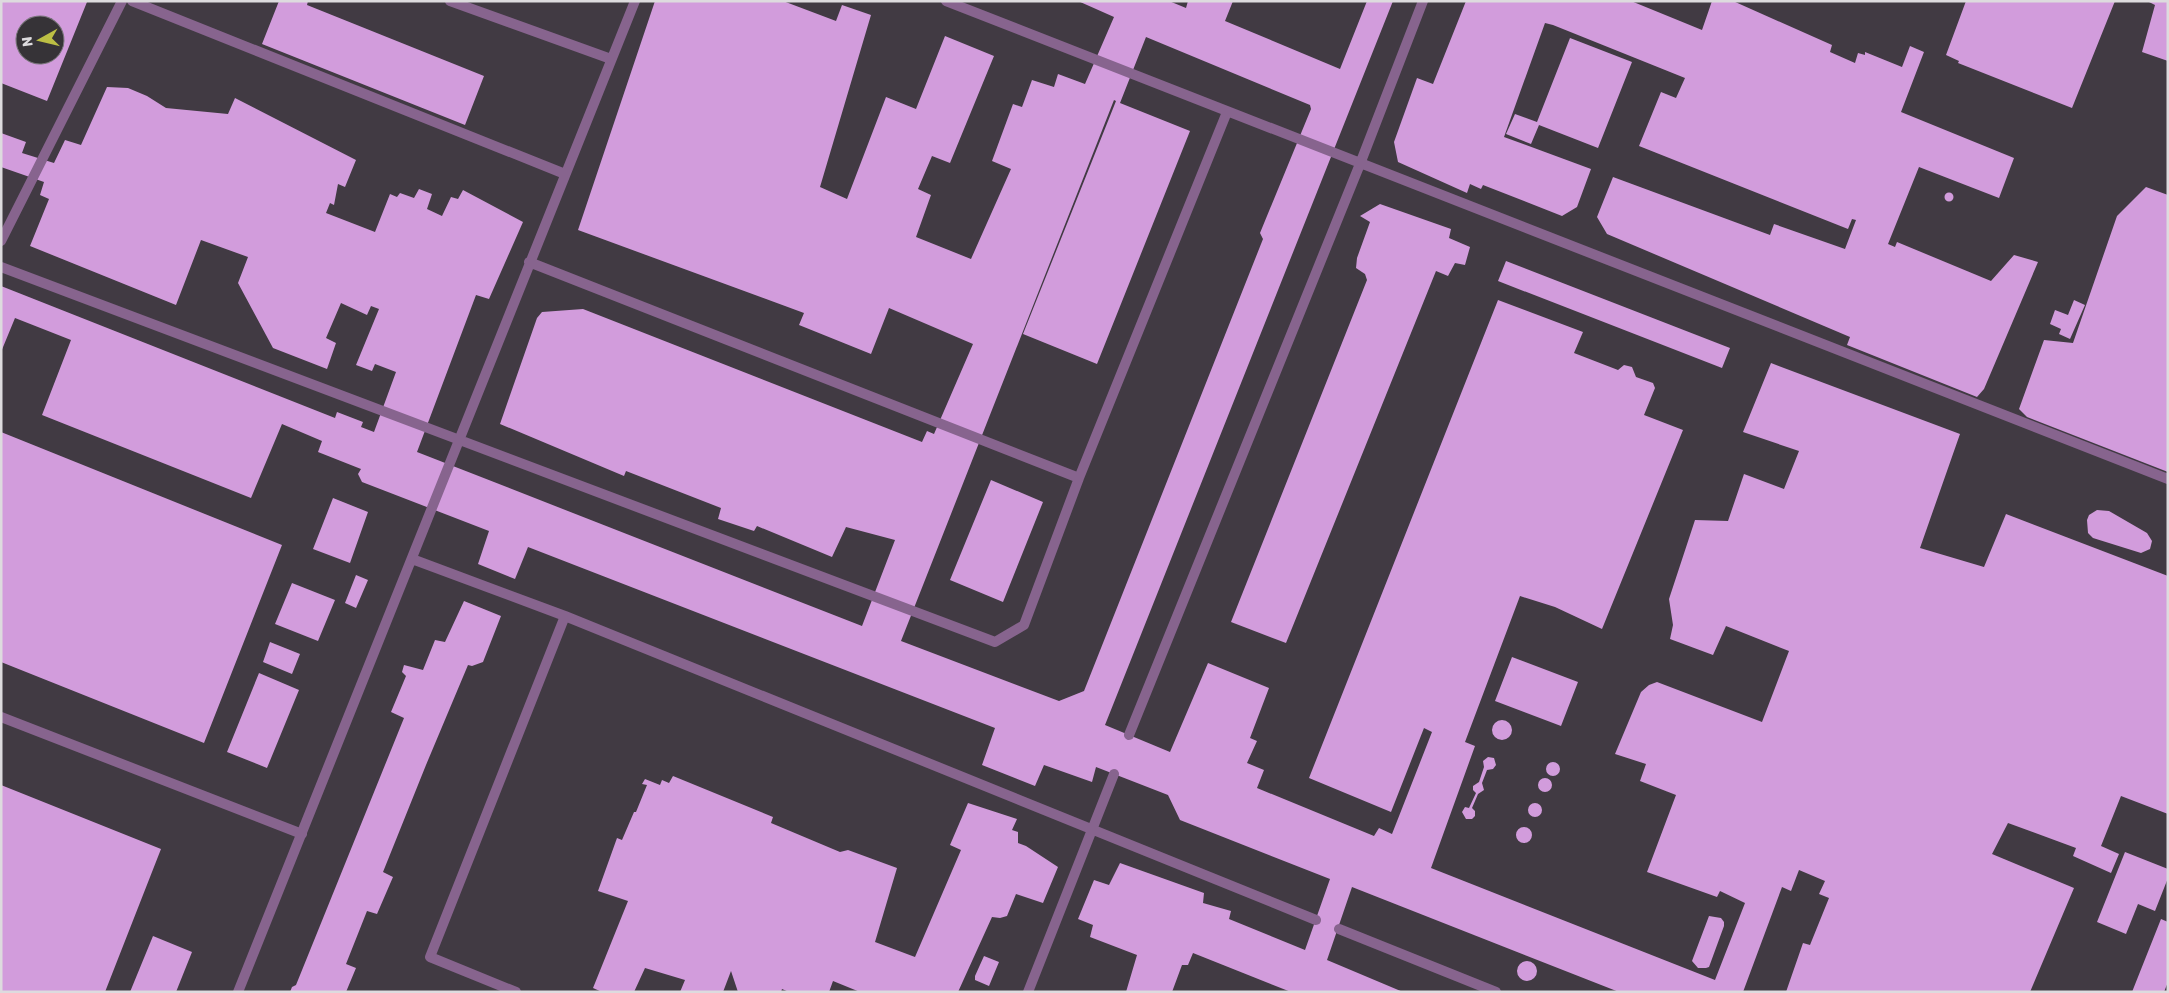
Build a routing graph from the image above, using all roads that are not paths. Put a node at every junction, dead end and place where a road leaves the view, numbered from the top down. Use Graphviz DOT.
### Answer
graph roads {
  1 [pos="122,1"];
  2 [pos="132,1"];
  3 [pos="450,1"];
  4 [pos="635,1"];
  5 [pos="946,1"];
  6 [pos="1423,1"];
  7 [pos="611,59"];
  8 [pos="1227,112"];
  9 [pos="1360,164"];
  10 [pos="565,174"];
  11 [pos="1,241"];
  12 [pos="529,262"];
  13 [pos="1,267"];
  14 [pos="459,441"];
  15 [pos="1079,478"];
  16 [pos="2168,479"];
  17 [pos="412,559"];
  18 [pos="565,616"];
  19 [pos="1,717"];
  20 [pos="1130,735"];
  21 [pos="1114,774"];
  22 [pos="1092,830"];
  23 [pos="302,834"];
  24 [pos="1316,920"];
  25 [pos="1339,928"];
  26 [pos="238,992"];
  27 [pos="516,992"];
  28 [pos="1028,992"];
  29 [pos="1496,992"];
  1 -- 11 [label="lane"];
  2 -- 10 [label="lane"];
  3 -- 7 [label="lane"];
  4 -- 7 [label="lane"];
  5 -- 8 [label="lane"];
  6 -- 9 [label="lane"];
  7 -- 10 [label="lane"];
  8 -- 9 [label="lane"];
  8 -- 15 [label="lane"];
  9 -- 16 [label="lane"];
  9 -- 20 [label="lane"];
  10 -- 12 [label="lane"];
  12 -- 14 [label="lane"];
  12 -- 15 [label="lane"];
  13 -- 14 [label="lane"];
  14 -- 15 [label="lane"];
  14 -- 17 [label="lane"];
  17 -- 18 [label="lane"];
  17 -- 23 [label="lane"];
  18 -- 22 [label="lane"];
  18 -- 27 [label="lane"];
  19 -- 23 [label="lane"];
  21 -- 22 [label="lane"];
  22 -- 24 [label="lane"];
  22 -- 28 [label="lane"];
  23 -- 26 [label="lane"];
  25 -- 29 [label="lane"];
}
